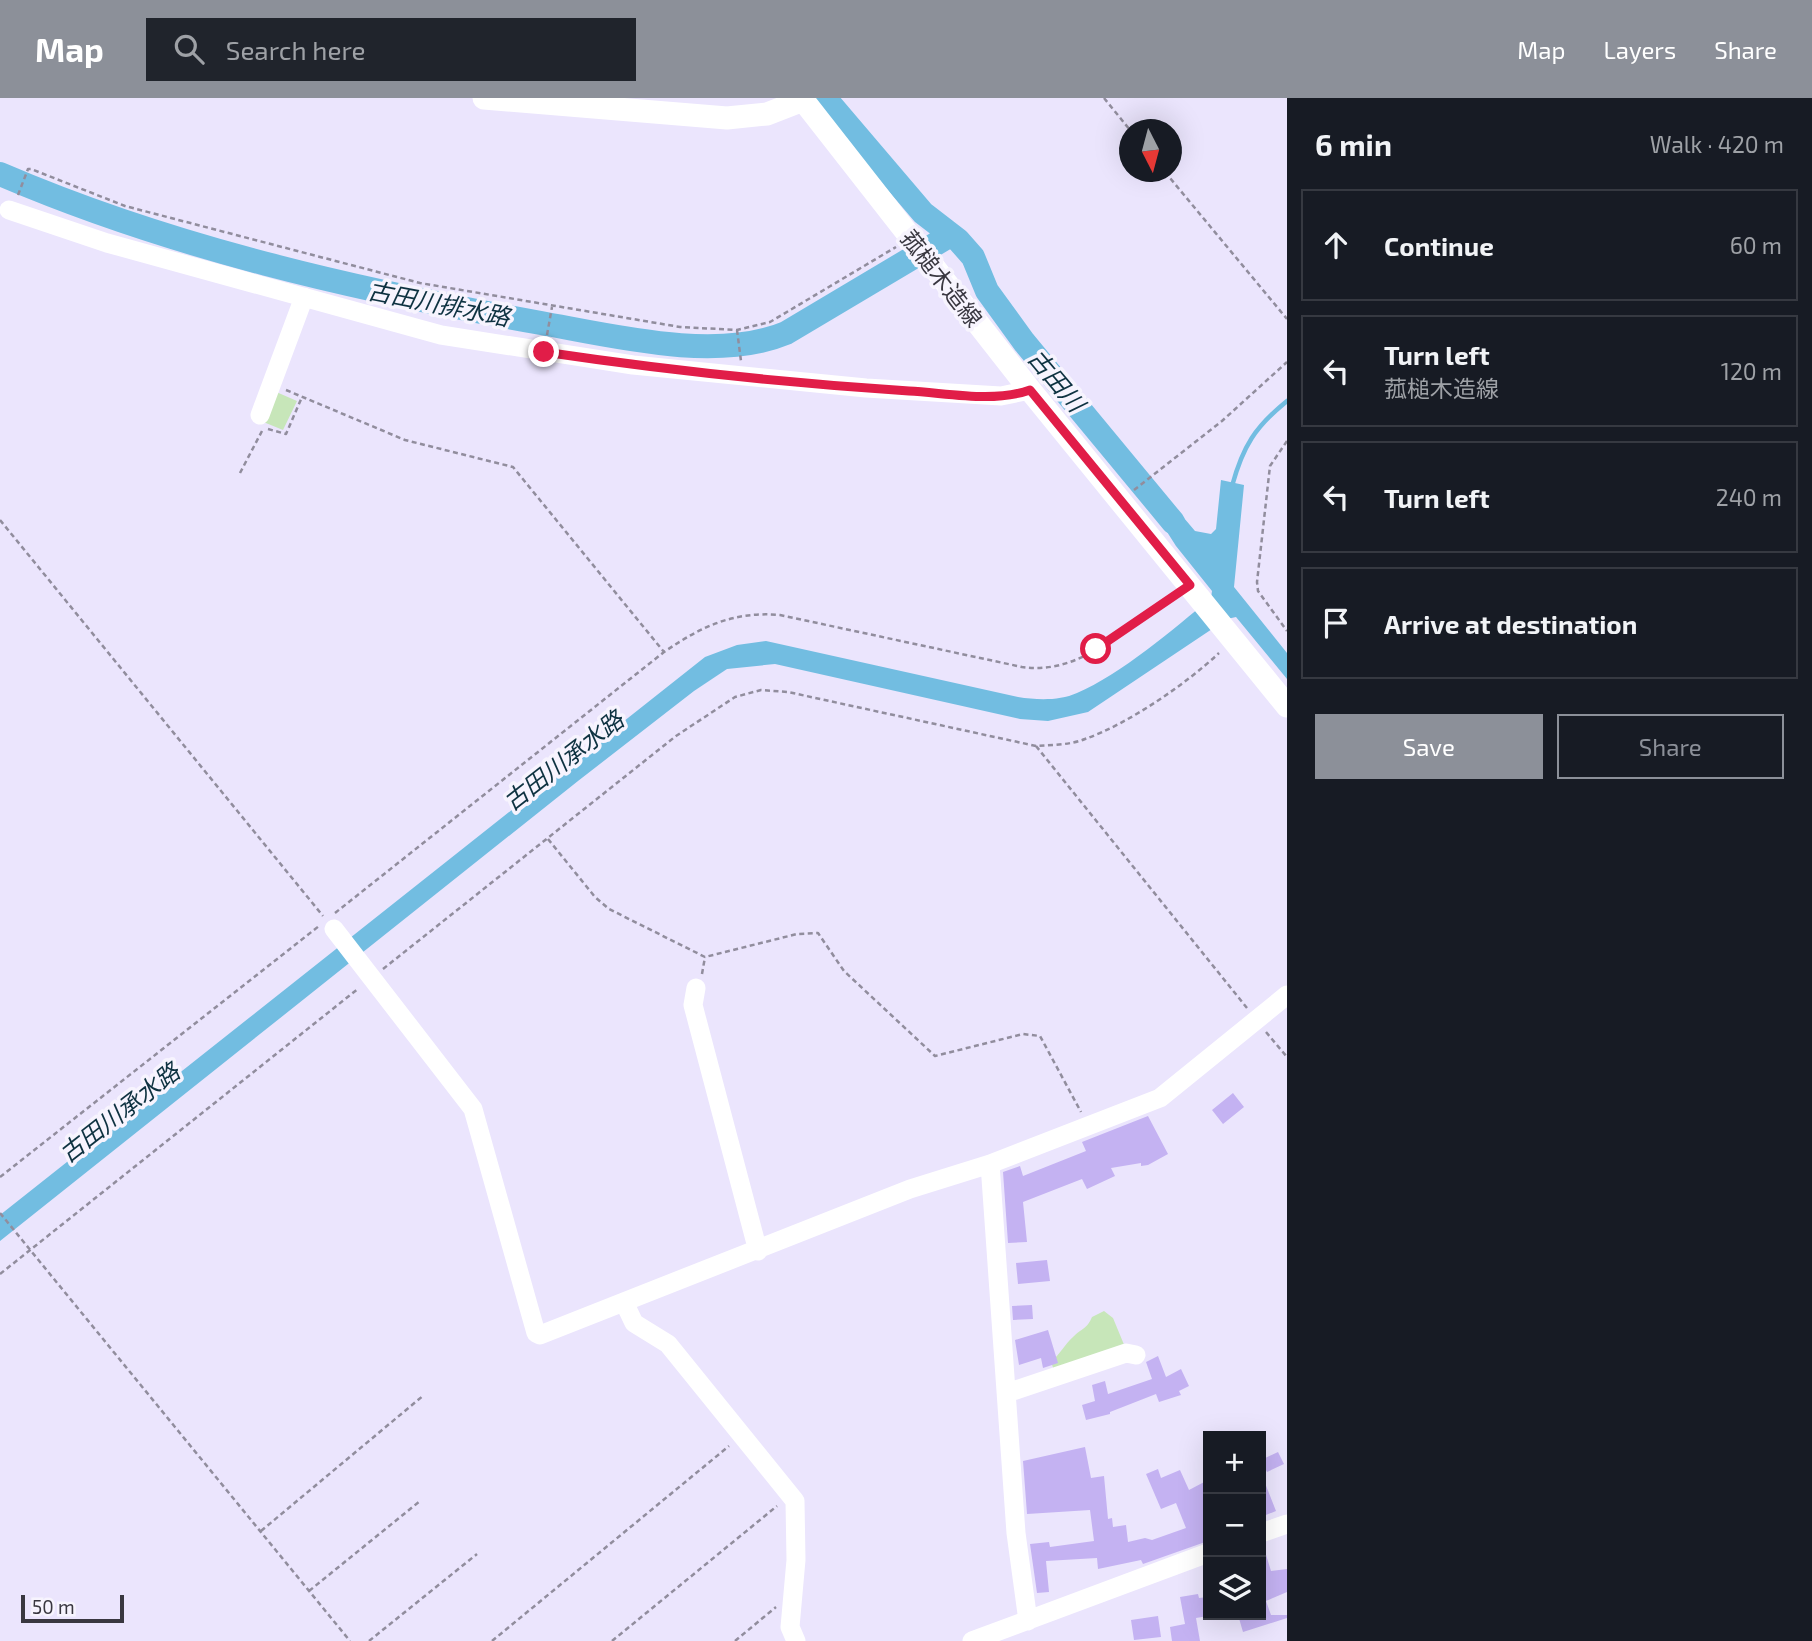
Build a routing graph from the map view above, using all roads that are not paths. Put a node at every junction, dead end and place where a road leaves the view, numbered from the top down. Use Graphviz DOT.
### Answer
graph roads {
  1 [pos="484,98"];
  2 [pos="802,99"];
  3 [pos="12,205"];
  4 [pos="304,297"];
  5 [pos="1030,390"];
  6 [pos="260,415"];
  7 [pos="1287,706"];
  8 [pos="330,925"];
  9 [pos="696,988"];
  10 [pos="1287,996"];
  11 [pos="990,1164"];
  12 [pos="758,1251"];
  13 [pos="624,1302"];
  14 [pos="1136,1355"];
  15 [pos="1007,1393"];
  16 [pos="1287,1524"];
  17 [pos="1266,1531"];
  18 [pos="1203,1555"];
  19 [pos="1028,1621"];
  20 [pos="796,1641"];
  21 [pos="972,1641"];
  1 -- 2 [label="main road, 菰槌木造線"];
  2 -- 5 [label="main road, 菰槌木造線"];
  3 -- 4 [label="street"];
  4 -- 5 [label="street"];
  4 -- 6 [label="street"];
  5 -- 7 [label="main road, 菰槌木造線"];
  8 -- 13 [label="street"];
  9 -- 12 [label="street"];
  10 -- 11 [label="street"];
  11 -- 12 [label="street"];
  11 -- 15 [label="street"];
  12 -- 13 [label="street"];
  13 -- 20 [label="street"];
  14 -- 15 [label="street"];
  15 -- 19 [label="street"];
  16 -- 17 [label="street"];
  18 -- 19 [label="street"];
  19 -- 21 [label="street"];
}
